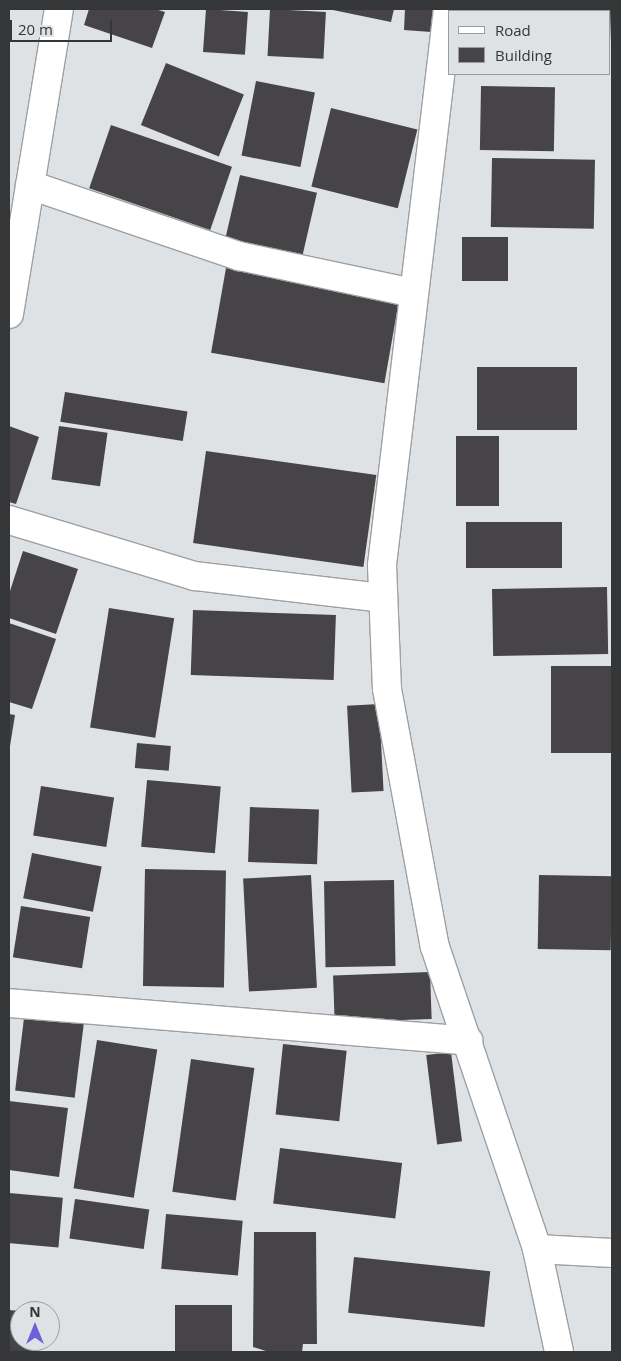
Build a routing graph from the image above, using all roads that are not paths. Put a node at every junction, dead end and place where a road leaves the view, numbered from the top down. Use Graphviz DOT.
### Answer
graph roads {
  1 [pos="59,9"];
  2 [pos="448,9"];
  3 [pos="30,186"];
  4 [pos="413,293"];
  5 [pos="9,314"];
  6 [pos="9,520"];
  7 [pos="383,598"];
  8 [pos="9,1004"];
  9 [pos="468,1041"];
  10 [pos="537,1249"];
  11 [pos="612,1253"];
  12 [pos="559,1352"];
  1 -- 3 [label="street"];
  2 -- 4 [label="street"];
  3 -- 4 [label="street"];
  3 -- 5 [label="street"];
  4 -- 7 [label="street"];
  6 -- 7 [label="street"];
  7 -- 9 [label="street"];
  8 -- 9 [label="street"];
  9 -- 10 [label="street"];
  10 -- 11 [label="street"];
  10 -- 12 [label="street"];
}
